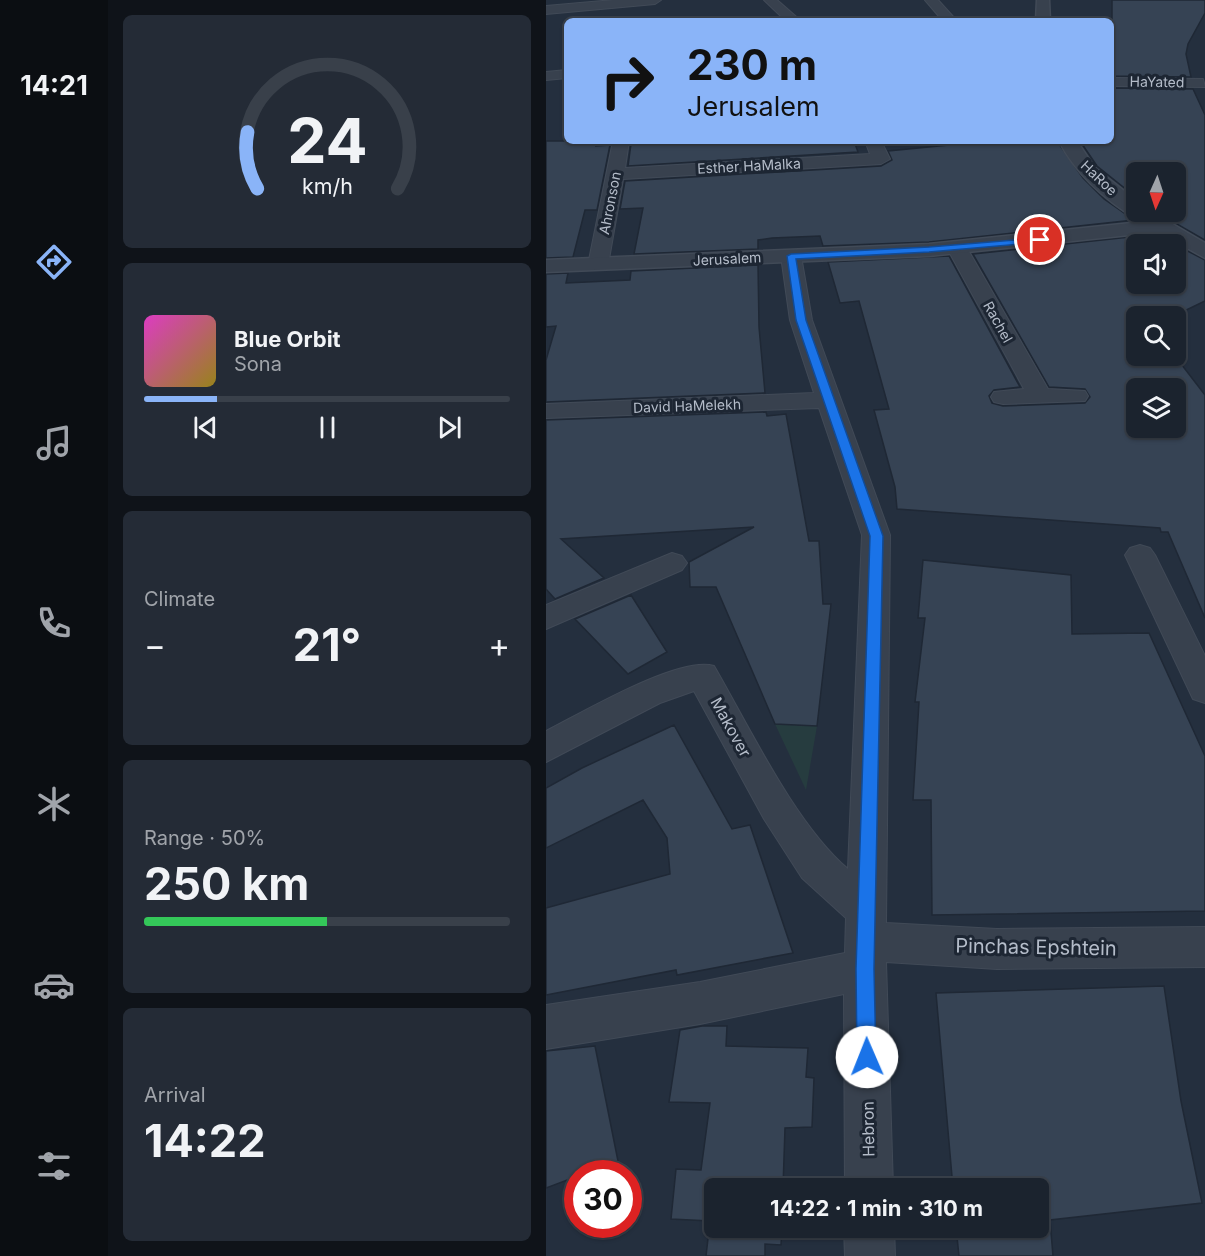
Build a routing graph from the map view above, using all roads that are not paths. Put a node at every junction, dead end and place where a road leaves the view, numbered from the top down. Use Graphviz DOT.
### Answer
graph roads {
  1 [pos="551,0"];
  2 [pos="655,0"];
  3 [pos="770,0"];
  4 [pos="932,0"];
  5 [pos="1043,0"];
  6 [pos="589,6"];
  7 [pos="546,9"];
  8 [pos="594,18"];
  9 [pos="791,18"];
  10 [pos="947,18"];
  11 [pos="1043,18"];
  12 [pos="1203,63"];
  13 [pos="564,74"];
  14 [pos="546,76"];
  15 [pos="1114,82"];
  16 [pos="1204,84"];
  17 [pos="621,144"];
  18 [pos="874,144"];
  19 [pos="1069,144"];
  20 [pos="616,174"];
  21 [pos="1126,203"];
  22 [pos="1153,222"];
  23 [pos="1159,226"];
  24 [pos="957,248"];
  25 [pos="1205,252"];
  26 [pos="791,256"];
  27 [pos="598,265"];
  28 [pos="546,266"];
  29 [pos="1040,396"];
  30 [pos="1076,396"];
  31 [pos="1003,397"];
  32 [pos="828,400"];
  33 [pos="546,411"];
  34 [pos="1140,555"];
  35 [pos="672,563"];
  36 [pos="546,618"];
  37 [pos="1205,690"];
  38 [pos="546,748"];
  39 [pos="866,941"];
  40 [pos="1205,947"];
  41 [pos="546,1026"];
  42 [pos="869,1178"];
  43 [pos="869,1238"];
  44 [pos="870,1256"];
  1 -- 6 [label="street"];
  1 -- 7 [label="street"];
  2 -- 6 [label="street"];
  3 -- 9 [label="street"];
  4 -- 10 [label="street"];
  5 -- 11 [label="street"];
  6 -- 7 [label="street"];
  6 -- 8 [label="street"];
  12 -- 16 [label="street"];
  13 -- 14 [label="street"];
  15 -- 16 [label="street, HaYated"];
  17 -- 20 [label="street, Ahronson"];
  18 -- 20 [label="street, Esther HaMalka"];
  19 -- 21 [label="street, HaRoe"];
  20 -- 27 [label="street, Ahronson"];
  22 -- 23 [label="street, HaRoe"];
  23 -- 24 [label="street, Jerusalem"];
  23 -- 25 [label="street, HaRoe"];
  24 -- 26 [label="street, Jerusalem"];
  24 -- 29 [label="street, Rachel"];
  26 -- 27 [label="street, Jerusalem"];
  26 -- 32 [label="street, Hebron"];
  27 -- 28 [label="street, Jerusalem"];
  29 -- 30 [label="street"];
  29 -- 31 [label="street"];
  32 -- 33 [label="street, David HaMelekh"];
  32 -- 39 [label="street, Hebron"];
  34 -- 37 [label="street"];
  35 -- 36 [label="street"];
  38 -- 39 [label="street, Makover"];
  39 -- 40 [label="street, Pinchas Epshtein"];
  39 -- 41 [label="street"];
  39 -- 42 [label="street, Hebron"];
  43 -- 44 [label="street"];
}
